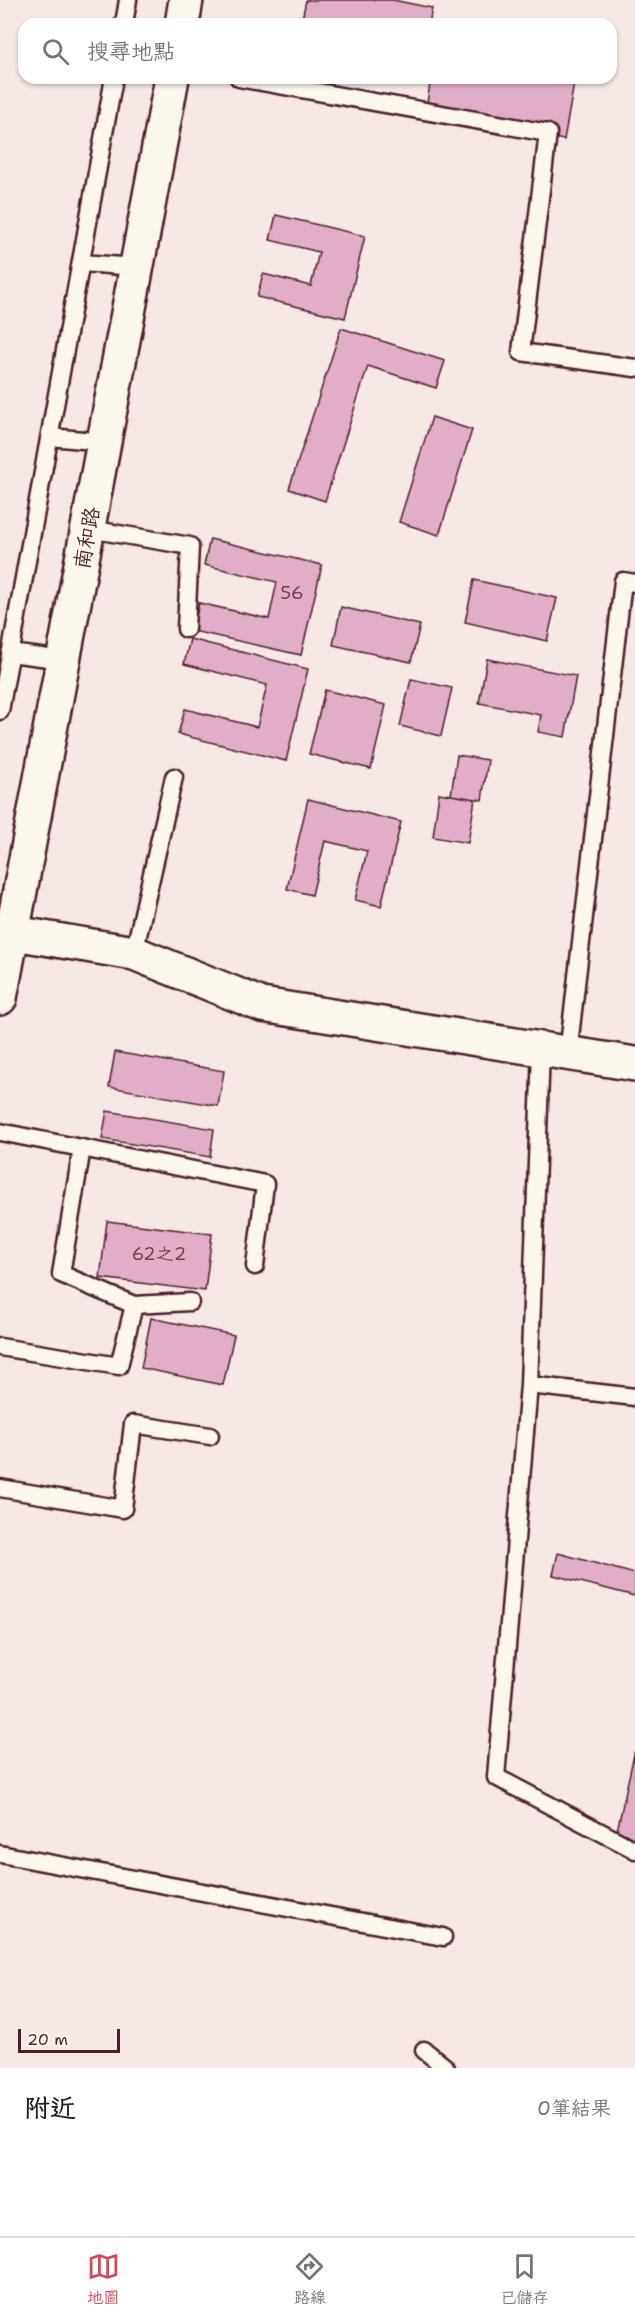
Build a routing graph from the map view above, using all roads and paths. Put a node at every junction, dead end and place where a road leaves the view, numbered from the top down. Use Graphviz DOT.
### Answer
graph roads {
  1 [pos="128,0"];
  2 [pos="186,0"];
  3 [pos="125,18"];
  4 [pos="183,18"];
  5 [pos="113,84"];
  6 [pos="171,84"];
  7 [pos="273,84"];
  8 [pos="81,263"];
  9 [pos="137,267"];
  10 [pos="635,368"];
  11 [pos="50,437"];
  12 [pos="105,442"];
  13 [pos="89,528"];
  14 [pos="635,583"];
  15 [pos="186,629"];
  16 [pos="10,653"];
  17 [pos="64,660"];
  18 [pos="0,711"];
  19 [pos="174,777"];
  20 [pos="7,931"];
  21 [pos="134,952"];
  22 [pos="0,998"];
  23 [pos="554,1052"];
  24 [pos="635,1064"];
  25 [pos="0,1132"];
  26 [pos="82,1148"];
  27 [pos="255,1266"];
  28 [pos="190,1302"];
  29 [pos="134,1305"];
  30 [pos="0,1347"];
  31 [pos="529,1385"];
  32 [pos="635,1398"];
  33 [pos="210,1436"];
  34 [pos="0,1488"];
  35 [pos="635,1850"];
  36 [pos="0,1854"];
  37 [pos="443,1937"];
  38 [pos="424,2050"];
  39 [pos="446,2068"];
  1 -- 3 [label="lane"];
  2 -- 4 [label="main road"];
  5 -- 8 [label="lane"];
  6 -- 9 [label="main road, 南和路"];
  7 -- 10 [label="lane"];
  8 -- 9 [label="lane"];
  8 -- 11 [label="lane"];
  9 -- 12 [label="main road, 南和路"];
  11 -- 12 [label="lane"];
  11 -- 16 [label="lane"];
  12 -- 13 [label="main road, 南和路"];
  13 -- 15 [label="lane"];
  13 -- 17 [label="main road, 南和路"];
  14 -- 23 [label="lane"];
  16 -- 17 [label="lane"];
  16 -- 18 [label="lane"];
  17 -- 20 [label="main road, 南和路"];
  19 -- 21 [label="lane"];
  20 -- 21 [label="main road"];
  20 -- 22 [label="main road, 南和路"];
  21 -- 23 [label="main road"];
  23 -- 24 [label="main road"];
  23 -- 31 [label="lane"];
  25 -- 26 [label="lane"];
  26 -- 27 [label="lane"];
  26 -- 29 [label="lane"];
  28 -- 29 [label="lane"];
  29 -- 30 [label="lane"];
  31 -- 32 [label="lane"];
  31 -- 35 [label="lane"];
  33 -- 34 [label="lane"];
  36 -- 37 [label="lane"];
  38 -- 39 [label="lane"];
}
